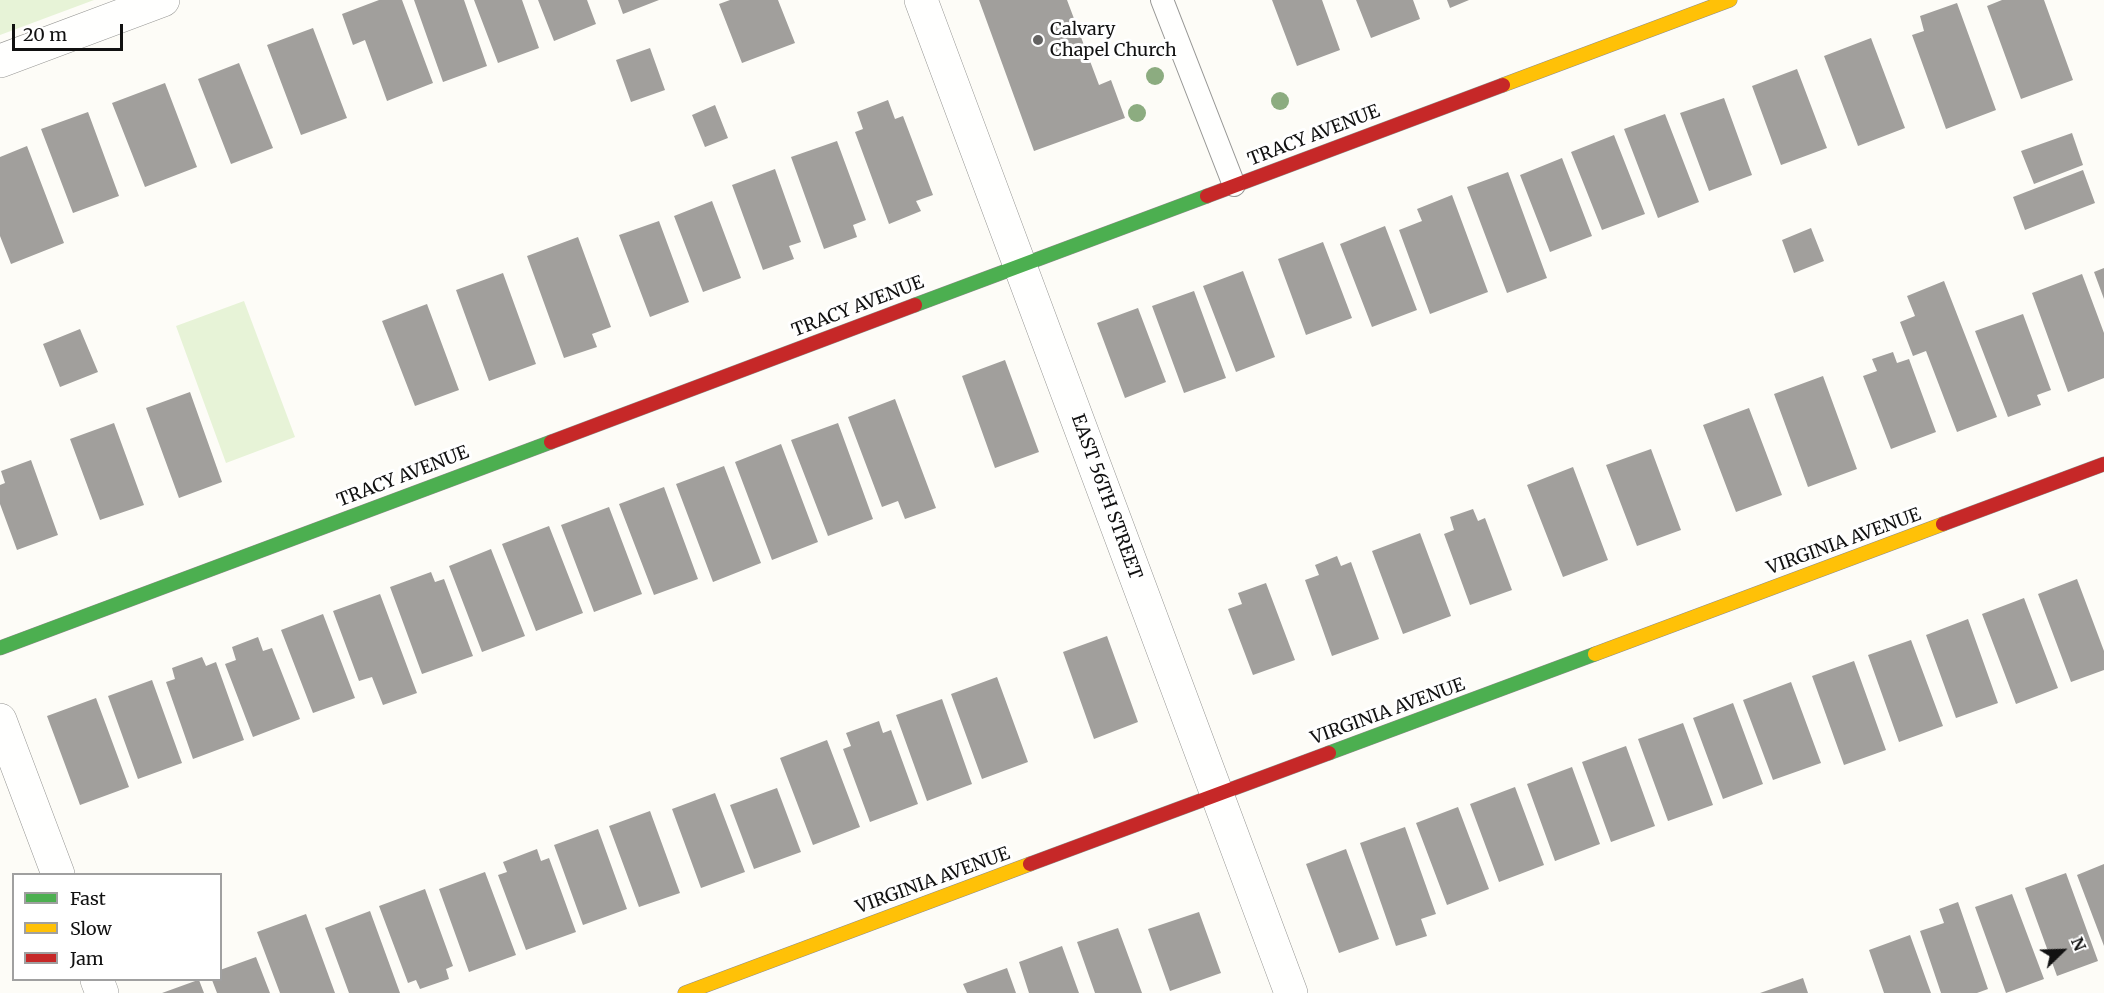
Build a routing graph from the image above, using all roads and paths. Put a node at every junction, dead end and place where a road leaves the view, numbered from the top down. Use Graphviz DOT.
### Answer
graph roads {
  1 [pos="163,0"];
  2 [pos="921,0"];
  3 [pos="1162,0"];
  4 [pos="1730,0"];
  5 [pos="0,61"];
  6 [pos="1234,185"];
  7 [pos="1020,265"];
  8 [pos="2104,464"];
  9 [pos="0,648"];
  10 [pos="0,720"];
  11 [pos="1217,795"];
  12 [pos="58,873"];
  13 [pos="685,993"];
  14 [pos="1291,993"];
  1 -- 5 [label="street"];
  2 -- 7 [label="street, EAST 56TH STREET"];
  3 -- 6 [label="lane"];
  4 -- 6 [label="street, TRACY AVENUE"];
  6 -- 7 [label="street, TRACY AVENUE"];
  7 -- 9 [label="street, TRACY AVENUE"];
  7 -- 11 [label="street, EAST 56TH STREET"];
  8 -- 11 [label="street, VIRGINIA AVENUE"];
  10 -- 12 [label="street"];
  11 -- 13 [label="street, VIRGINIA AVENUE"];
  11 -- 14 [label="street, EAST 56TH STREET"];
}
